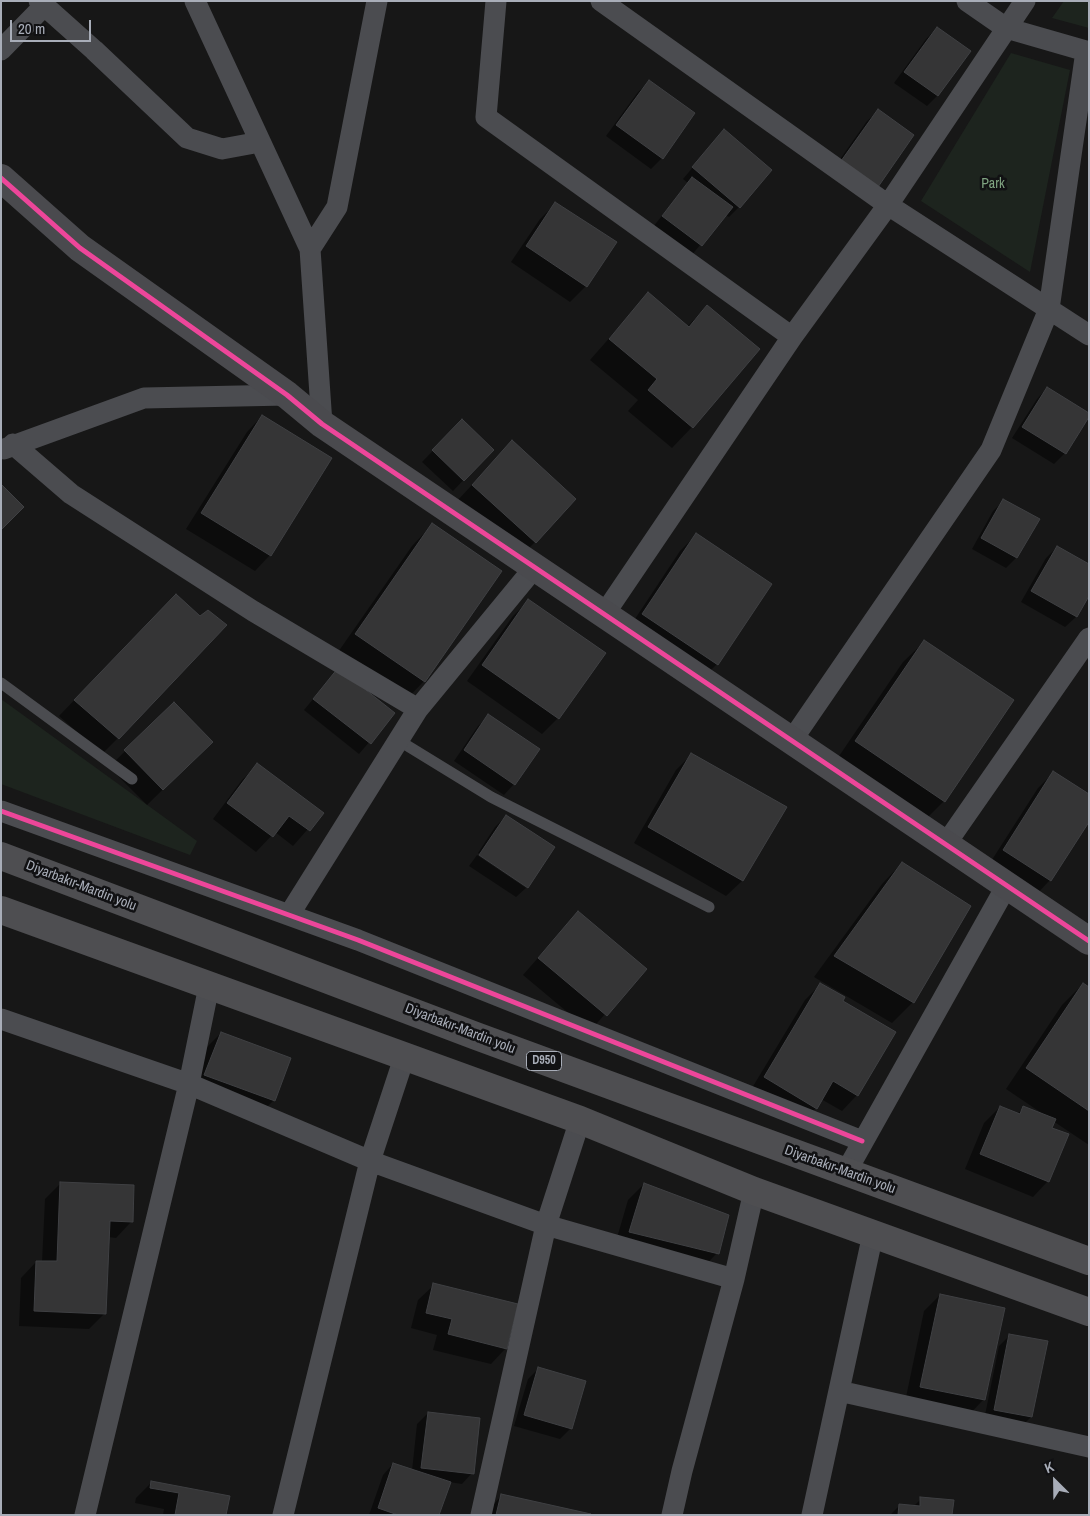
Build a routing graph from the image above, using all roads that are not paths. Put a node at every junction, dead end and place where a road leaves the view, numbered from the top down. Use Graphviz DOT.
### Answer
graph roads {
  1 [pos="195,1"];
  2 [pos="377,1"];
  3 [pos="496,1"];
  4 [pos="600,1"];
  5 [pos="967,1"];
  6 [pos="1025,1"];
  7 [pos="41,4"];
  8 [pos="1006,28"];
  9 [pos="1,50"];
  10 [pos="1088,51"];
  11 [pos="260,142"];
  12 [pos="1,178"];
  13 [pos="888,204"];
  14 [pos="310,249"];
  15 [pos="1049,309"];
  16 [pos="1089,335"];
  17 [pos="792,337"];
  18 [pos="287,395"];
  19 [pos="322,424"];
  20 [pos="7,447"];
  21 [pos="534,568"];
  22 [pos="605,613"];
  23 [pos="1089,638"];
  24 [pos="1,683"];
  25 [pos="418,708"];
  26 [pos="398,740"];
  27 [pos="792,740"];
  28 [pos="132,779"];
  29 [pos="1,811"];
  30 [pos="945,845"];
  31 [pos="1,856"];
  32 [pos="1006,885"];
  33 [pos="709,907"];
  34 [pos="1,910"];
  35 [pos="289,915"];
  36 [pos="1089,941"];
  37 [pos="209,986"];
  38 [pos="1,1019"];
  39 [pos="404,1058"];
  40 [pos="189,1084"];
  41 [pos="580,1120"];
  42 [pos="862,1141"];
  43 [pos="370,1161"];
  44 [pos="846,1172"];
  45 [pos="754,1191"];
  46 [pos="546,1225"];
  47 [pos="873,1234"];
  48 [pos="1089,1261"];
  49 [pos="734,1279"];
  50 [pos="1089,1312"];
  51 [pos="839,1390"];
  52 [pos="1089,1447"];
  53 [pos="85,1515"];
  54 [pos="283,1515"];
  55 [pos="481,1515"];
  56 [pos="672,1515"];
  57 [pos="812,1515"];
  1 -- 11 [label="street"];
  2 -- 14 [label="street"];
  3 -- 17 [label="street"];
  4 -- 13 [label="street"];
  5 -- 8 [label="street"];
  6 -- 8 [label="street"];
  7 -- 9 [label="street"];
  7 -- 11 [label="street"];
  8 -- 10 [label="street"];
  8 -- 13 [label="street"];
  10 -- 15 [label="street"];
  11 -- 14 [label="street"];
  12 -- 18 [label="street"];
  13 -- 15 [label="street"];
  13 -- 17 [label="street"];
  14 -- 19 [label="street"];
  15 -- 16 [label="street"];
  15 -- 27 [label="street"];
  17 -- 22 [label="street"];
  18 -- 19 [label="street"];
  18 -- 20 [label="street"];
  19 -- 21 [label="street"];
  20 -- 25 [label="street"];
  21 -- 22 [label="street"];
  21 -- 25 [label="street"];
  22 -- 27 [label="street"];
  23 -- 30 [label="street"];
  24 -- 28 [label="lane"];
  25 -- 26 [label="street"];
  26 -- 33 [label="lane"];
  26 -- 35 [label="street"];
  27 -- 30 [label="street"];
  29 -- 35 [label="street"];
  30 -- 32 [label="street"];
  31 -- 44 [label="highway, Diyarbakır-Mardin yolu / D950"];
  32 -- 36 [label="street"];
  32 -- 42 [label="street"];
  34 -- 37 [label="highway"];
  35 -- 42 [label="street"];
  37 -- 39 [label="highway"];
  37 -- 40 [label="street"];
  38 -- 40 [label="street"];
  39 -- 41 [label="highway"];
  39 -- 43 [label="street"];
  40 -- 43 [label="street"];
  40 -- 53 [label="street"];
  41 -- 45 [label="highway"];
  41 -- 46 [label="street"];
  42 -- 44 [label="street"];
  43 -- 46 [label="street"];
  43 -- 54 [label="street"];
  44 -- 48 [label="highway, Diyarbakır-Mardin yolu / D950"];
  45 -- 47 [label="highway"];
  45 -- 49 [label="street"];
  46 -- 49 [label="street"];
  46 -- 55 [label="street"];
  47 -- 50 [label="highway"];
  47 -- 51 [label="street"];
  49 -- 56 [label="street"];
  51 -- 52 [label="street"];
  51 -- 57 [label="street"];
}
